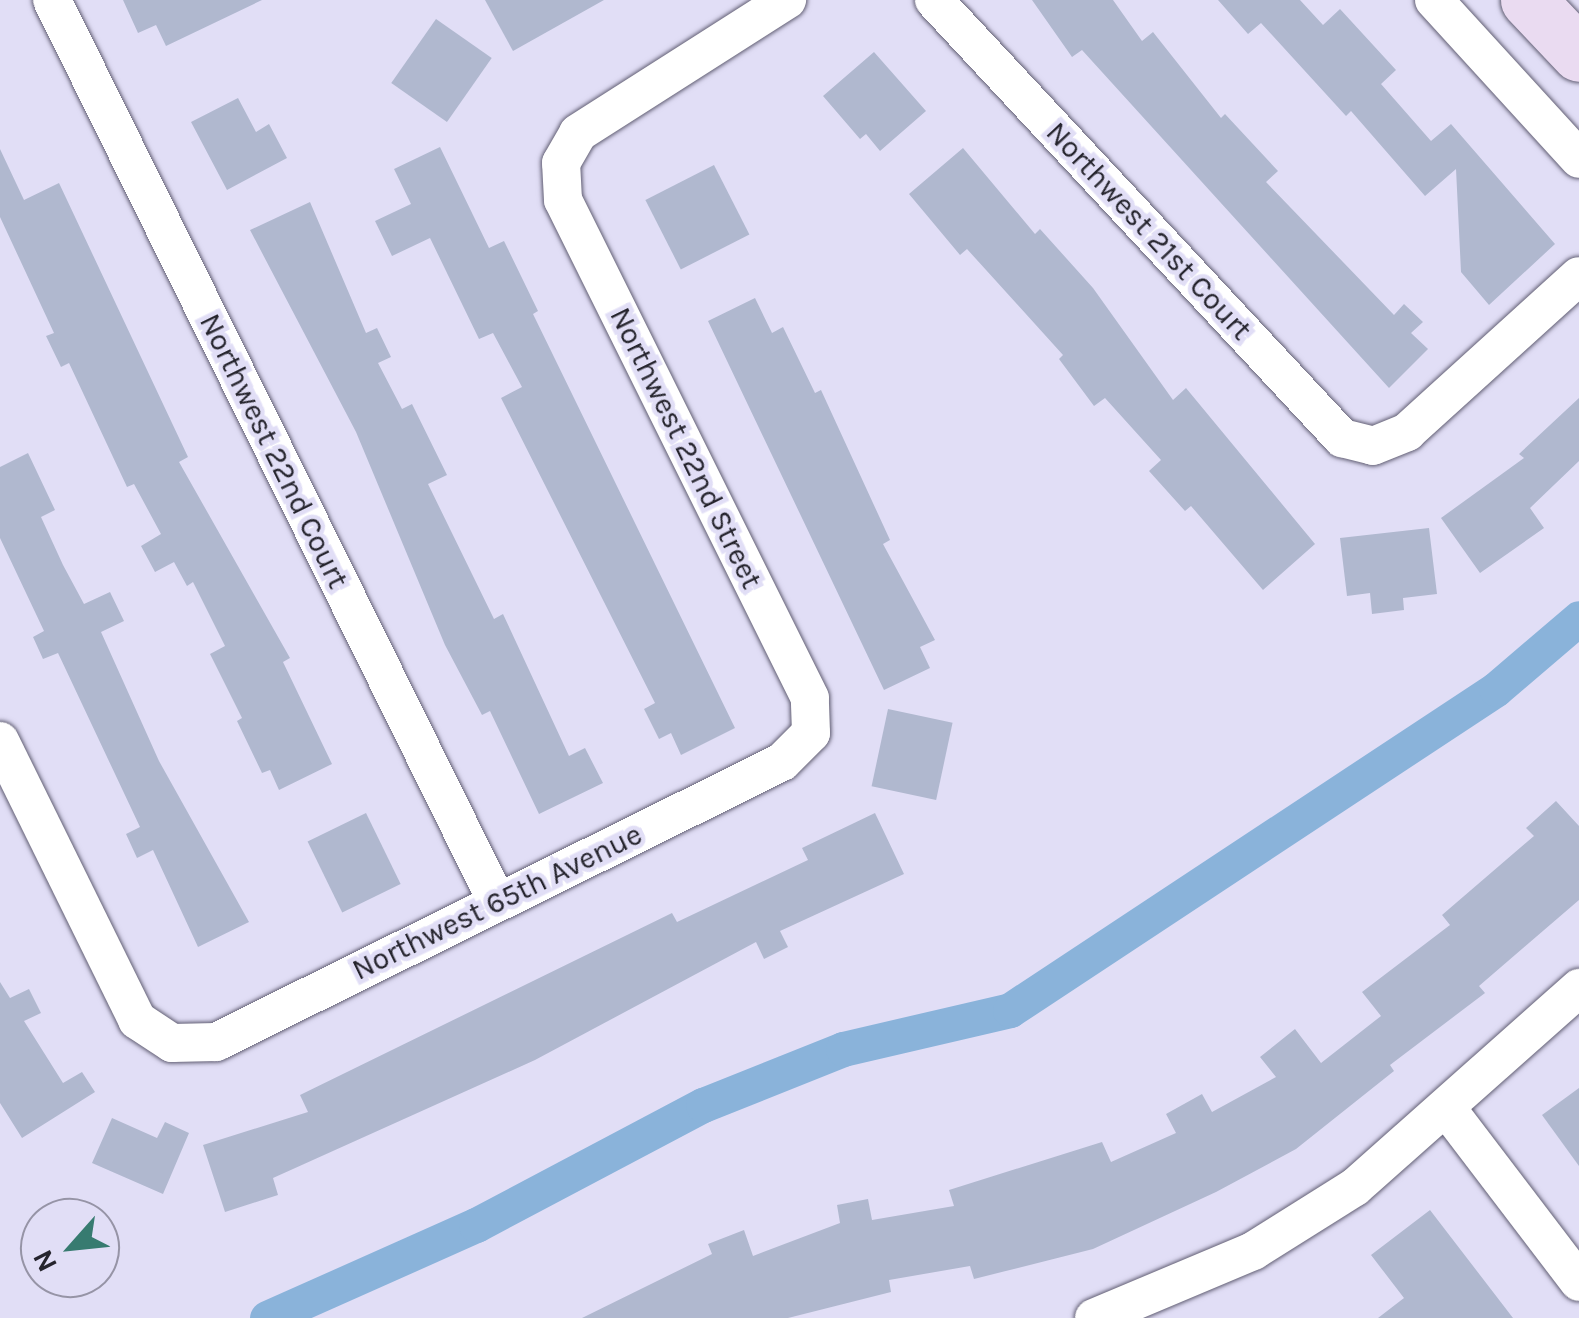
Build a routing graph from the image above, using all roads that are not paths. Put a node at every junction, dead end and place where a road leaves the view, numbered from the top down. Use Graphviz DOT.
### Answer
graph roads {
  1 [pos="52,0"];
  2 [pos="786,0"];
  3 [pos="934,0"];
  4 [pos="1434,0"];
  5 [pos="1528,0"];
  6 [pos="1579,54"];
  7 [pos="1579,159"];
  8 [pos="1579,276"];
  9 [pos="810,733"];
  10 [pos="0,741"];
  11 [pos="496,902"];
  12 [pos="1579,988"];
  13 [pos="1448,1110"];
  14 [pos="1579,1282"];
  15 [pos="1116,1315"];
  1 -- 11 [label="street, Northwest 22nd Court"];
  2 -- 9 [label="street, Northwest 22nd Street"];
  3 -- 8 [label="street, Northwest 21st Court"];
  4 -- 7 [label="street"];
  5 -- 6 [label="main road"];
  9 -- 11 [label="street, Northwest 65th Avenue"];
  10 -- 11 [label="street, Northwest 65th Avenue"];
  12 -- 13 [label="street"];
  13 -- 14 [label="street"];
  13 -- 15 [label="street"];
}
